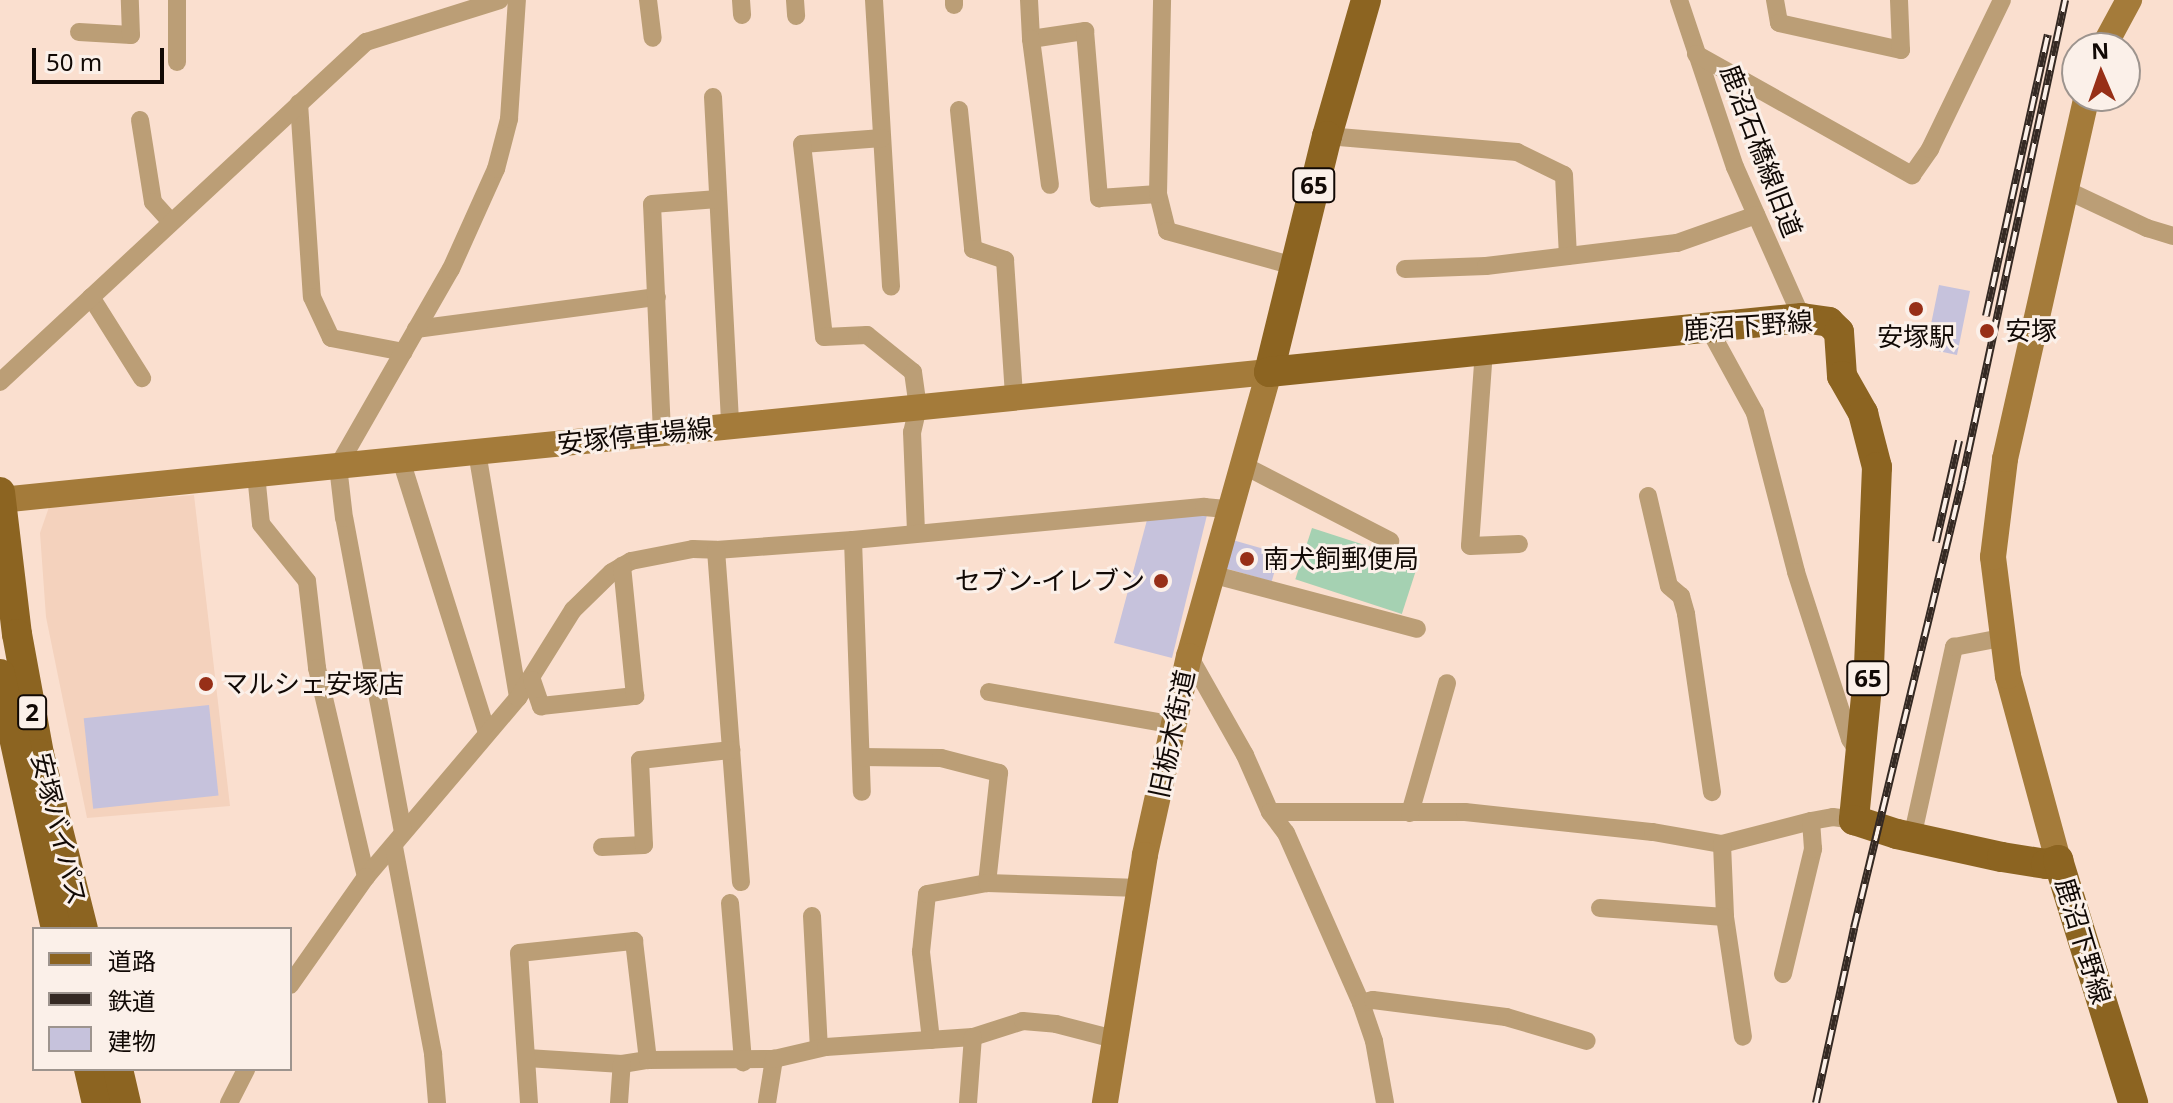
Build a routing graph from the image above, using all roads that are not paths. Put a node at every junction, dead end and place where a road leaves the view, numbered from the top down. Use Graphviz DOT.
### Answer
graph roads {
  1 [pos="130,0"];
  2 [pos="177,0"];
  3 [pos="500,0"];
  4 [pos="517,0"];
  5 [pos="648,0"];
  6 [pos="874,0"];
  7 [pos="1029,0"];
  8 [pos="1162,0"];
  9 [pos="1366,0"];
  10 [pos="1679,0"];
  11 [pos="1775,0"];
  12 [pos="1899,0"];
  13 [pos="2002,0"];
  14 [pos="2129,0"];
  15 [pos="79,32"];
  16 [pos="2112,32"];
  17 [pos="653,38"];
  18 [pos="1031,39"];
  19 [pos="1696,54"];
  20 [pos="177,62"];
  21 [pos="713,97"];
  22 [pos="299,103"];
  23 [pos="959,110"];
  24 [pos="2083,112"];
  25 [pos="140,120"];
  26 [pos="1327,136"];
  27 [pos="882,138"];
  28 [pos="1050,185"];
  29 [pos="2064,189"];
  30 [pos="1158,194"];
  31 [pos="718,199"];
  32 [pos="1756,215"];
  33 [pos="171,222"];
  34 [pos="2173,236"];
  35 [pos="1568,256"];
  36 [pos="1294,266"];
  37 [pos="1405,269"];
  38 [pos="891,286"];
  39 [pos="91,297"];
  40 [pos="657,297"];
  41 [pos="1802,318"];
  42 [pos="1708,327"];
  43 [pos="416,329"];
  44 [pos="1484,350"];
  45 [pos="404,352"];
  46 [pos="1269,372"];
  47 [pos="142,378"];
  48 [pos="0,382"];
  49 [pos="1014,397"];
  50 [pos="918,407"];
  51 [pos="730,426"];
  52 [pos="662,433"];
  53 [pos="477,452"];
  54 [pos="401,460"];
  55 [pos="1241,464"];
  56 [pos="338,466"];
  57 [pos="256,474"];
  58 [pos="0,492"];
  59 [pos="1648,496"];
  60 [pos="0,500"];
  61 [pos="1229,509"];
  62 [pos="916,532"];
  63 [pos="853,540"];
  64 [pos="1390,541"];
  65 [pos="1519,544"];
  66 [pos="716,550"];
  67 [pos="622,566"];
  68 [pos="1211,574"];
  69 [pos="1417,629"];
  70 [pos="2001,638"];
  71 [pos="1189,656"];
  72 [pos="0,674"];
  73 [pos="532,680"];
  74 [pos="1447,683"];
  75 [pos="989,692"];
  76 [pos="518,698"];
  77 [pos="1174,725"];
  78 [pos="487,733"];
  79 [pos="731,750"];
  80 [pos="861,757"];
  81 [pos="1863,758"];
  82 [pos="862,792"];
  83 [pos="1712,792"];
  84 [pos="1270,812"];
  85 [pos="1410,813"];
  86 [pos="1854,820"];
  87 [pos="1811,821"];
  88 [pos="1912,838"];
  89 [pos="398,840"];
  90 [pos="1722,844"];
  91 [pos="602,847"];
  92 [pos="2058,860"];
  93 [pos="366,877"];
  94 [pos="741,882"];
  95 [pos="987,883"];
  96 [pos="1140,888"];
  97 [pos="730,903"];
  98 [pos="1600,908"];
  99 [pos="812,916"];
  100 [pos="1725,917"];
  101 [pos="56,927"];
  102 [pos="82,927"];
  103 [pos="1783,974"];
  104 [pos="292,982"];
  105 [pos="1361,1003"];
  106 [pos="973,1037"];
  107 [pos="1743,1037"];
  108 [pos="1114,1039"];
  109 [pos="931,1040"];
  110 [pos="1587,1041"];
  111 [pos="819,1048"];
  112 [pos="527,1058"];
  113 [pos="774,1059"];
  114 [pos="648,1060"];
  115 [pos="743,1062"];
  116 [pos="622,1064"];
  117 [pos="89,1071"];
  118 [pos="118,1071"];
  119 [pos="245,1071"];
  120 [pos="97,1103"];
  121 [pos="126,1103"];
  122 [pos="229,1103"];
  123 [pos="437,1103"];
  124 [pos="529,1103"];
  125 [pos="619,1103"];
  126 [pos="767,1103"];
  127 [pos="968,1103"];
  128 [pos="1105,1103"];
  129 [pos="1385,1103"];
  130 [pos="2133,1103"];
  1 -- 15 [label="street"];
  2 -- 20 [label="street"];
  3 -- 22 [label="street"];
  4 -- 43 [label="street"];
  5 -- 17 [label="street"];
  6 -- 27 [label="street"];
  7 -- 18 [label="street"];
  8 -- 30 [label="street"];
  9 -- 26 [label="main road, 65"];
  10 -- 19 [label="street, 鹿沼石橋線旧道"];
  11 -- 12 [label="street"];
  13 -- 19 [label="street"];
  14 -- 16 [label="street"];
  18 -- 28 [label="street"];
  18 -- 30 [label="street"];
  19 -- 32 [label="street, 鹿沼石橋線旧道"];
  21 -- 31 [label="street"];
  22 -- 33 [label="street"];
  22 -- 45 [label="street"];
  23 -- 49 [label="street"];
  24 -- 29 [label="street"];
  25 -- 33 [label="street"];
  26 -- 35 [label="street"];
  26 -- 36 [label="main road, 65"];
  27 -- 38 [label="street"];
  27 -- 50 [label="street"];
  29 -- 34 [label="street"];
  29 -- 70 [label="street"];
  30 -- 36 [label="street"];
  31 -- 40 [label="street"];
  31 -- 51 [label="street"];
  32 -- 35 [label="street"];
  32 -- 41 [label="street, 鹿沼石橋線旧道"];
  33 -- 39 [label="street"];
  35 -- 37 [label="street"];
  36 -- 46 [label="main road, 65"];
  39 -- 47 [label="street"];
  39 -- 48 [label="street"];
  40 -- 43 [label="street"];
  40 -- 52 [label="street"];
  41 -- 42 [label="main road, 鹿沼下野線 / 65"];
  41 -- 81 [label="main road, 鹿沼下野線 / 65"];
  42 -- 44 [label="main road, 鹿沼下野線 / 65"];
  42 -- 81 [label="street"];
  43 -- 45 [label="street"];
  44 -- 46 [label="main road, 鹿沼下野線 / 65"];
  44 -- 65 [label="street"];
  45 -- 56 [label="street"];
  46 -- 49 [label="street, 安塚停車場線"];
  46 -- 55 [label="street, 旧栃木街道"];
  49 -- 50 [label="street, 安塚停車場線"];
  50 -- 51 [label="street, 安塚停車場線"];
  50 -- 62 [label="street"];
  51 -- 52 [label="street, 安塚停車場線"];
  52 -- 53 [label="street, 安塚停車場線"];
  53 -- 54 [label="street, 安塚停車場線"];
  53 -- 76 [label="street"];
  54 -- 56 [label="street, 安塚停車場線"];
  54 -- 78 [label="street"];
  55 -- 61 [label="street, 旧栃木街道"];
  55 -- 64 [label="street"];
  56 -- 57 [label="street, 安塚停車場線"];
  56 -- 89 [label="street"];
  57 -- 60 [label="street, 安塚停車場線"];
  57 -- 93 [label="street"];
  58 -- 60 [label="main road, 安塚バイパス / 2"];
  59 -- 83 [label="street"];
  60 -- 102 [label="main road, 安塚バイパス / 2"];
  61 -- 62 [label="street"];
  61 -- 68 [label="street, 旧栃木街道"];
  62 -- 63 [label="street"];
  63 -- 66 [label="street"];
  63 -- 80 [label="street"];
  66 -- 67 [label="street"];
  66 -- 79 [label="street"];
  67 -- 73 [label="street"];
  67 -- 73 [label="street"];
  68 -- 69 [label="street"];
  68 -- 71 [label="street, 旧栃木街道"];
  70 -- 88 [label="street"];
  70 -- 92 [label="street"];
  71 -- 77 [label="street, 旧栃木街道"];
  71 -- 84 [label="street"];
  72 -- 101 [label="main road, 安塚バイパス / 2"];
  73 -- 76 [label="street"];
  74 -- 85 [label="street"];
  75 -- 77 [label="street"];
  76 -- 78 [label="street"];
  77 -- 96 [label="street, 旧栃木街道"];
  78 -- 89 [label="street"];
  79 -- 91 [label="street"];
  79 -- 94 [label="street"];
  80 -- 82 [label="street"];
  80 -- 95 [label="street"];
  81 -- 86 [label="main road, 鹿沼下野線 / 65"];
  84 -- 85 [label="street"];
  84 -- 105 [label="street"];
  85 -- 90 [label="street"];
  86 -- 87 [label="street"];
  86 -- 88 [label="main road, 鹿沼下野線"];
  87 -- 90 [label="street"];
  87 -- 103 [label="street"];
  88 -- 92 [label="main road, 鹿沼下野線"];
  89 -- 93 [label="street"];
  89 -- 123 [label="street"];
  90 -- 100 [label="street"];
  92 -- 130 [label="main road, 鹿沼下野線"];
  93 -- 104 [label="street"];
  95 -- 96 [label="street"];
  95 -- 109 [label="street"];
  96 -- 108 [label="street, 旧栃木街道"];
  97 -- 115 [label="street"];
  98 -- 100 [label="street"];
  99 -- 111 [label="street"];
  100 -- 107 [label="street"];
  105 -- 110 [label="street"];
  105 -- 129 [label="street"];
  106 -- 108 [label="street"];
  106 -- 109 [label="street"];
  106 -- 127 [label="street"];
  108 -- 128 [label="street, 旧栃木街道"];
  109 -- 111 [label="street"];
  111 -- 113 [label="street"];
  112 -- 114 [label="street"];
  112 -- 116 [label="street"];
  112 -- 124 [label="street"];
  113 -- 115 [label="street"];
  113 -- 126 [label="street"];
  114 -- 115 [label="street"];
  114 -- 116 [label="street"];
  116 -- 125 [label="street"];
  117 -- 120 [label="main road"];
  118 -- 121 [label="main road"];
  119 -- 122 [label="street"];
}
